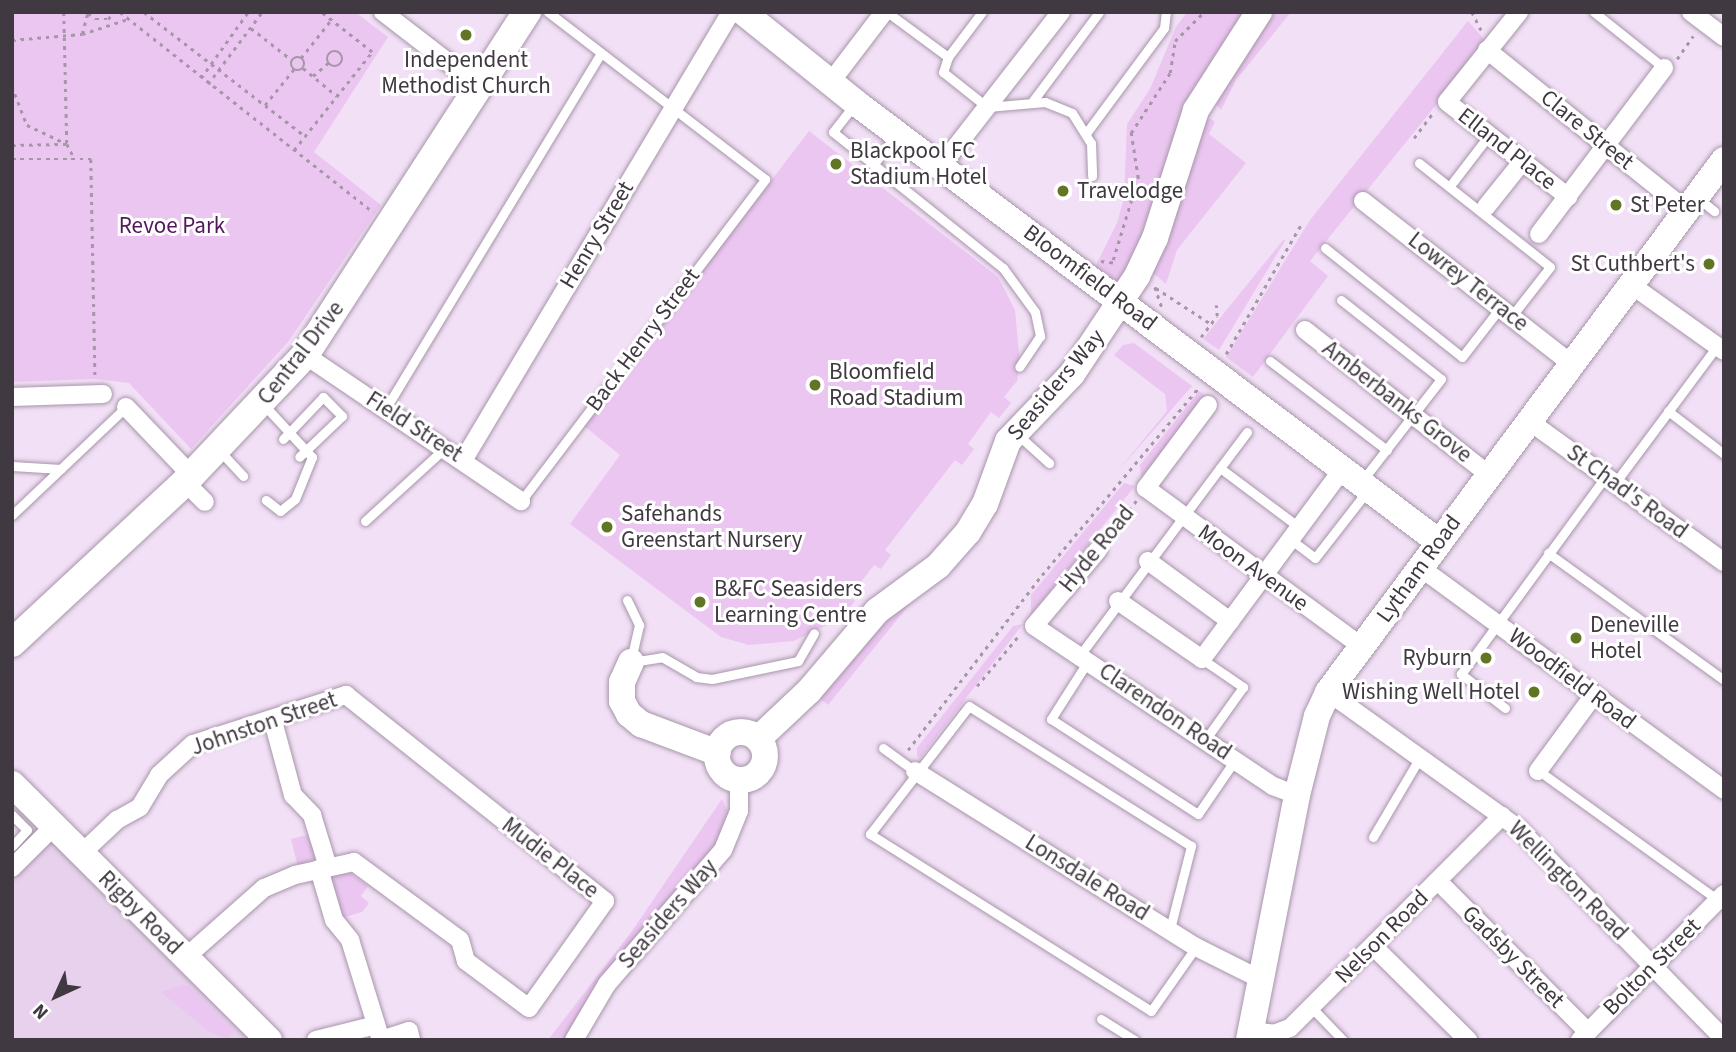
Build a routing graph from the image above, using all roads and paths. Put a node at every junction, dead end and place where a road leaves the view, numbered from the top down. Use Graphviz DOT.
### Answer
graph roads {
  1 [pos="64,12"];
  2 [pos="88,12"];
  3 [pos="114,12"];
  4 [pos="120,12"];
  5 [pos="144,12"];
  6 [pos="248,12"];
  7 [pos="262,12"];
  8 [pos="321,12"];
  9 [pos="383,12"];
  10 [pos="527,12"];
  11 [pos="548,12"];
  12 [pos="731,12"];
  13 [pos="743,12"];
  14 [pos="886,12"];
  15 [pos="982,12"];
  16 [pos="1061,12"];
  17 [pos="1100,12"];
  18 [pos="1166,12"];
  19 [pos="1203,12"];
  20 [pos="1259,12"];
  21 [pos="1518,12"];
  22 [pos="1594,12"];
  23 [pos="1697,17"];
  24 [pos="128,19"];
  25 [pos="331,20"];
  26 [pos="251,28"];
  27 [pos="82,34"];
  28 [pos="65,36"];
  29 [pos="1724,37"];
  30 [pos="12,40"];
  31 [pos="1487,50"];
  32 [pos="601,53"];
  33 [pos="948,57"];
  34 [pos="302,58"];
  35 [pos="292,60"];
  36 [pos="212,63"];
  37 [pos="328,63"];
  38 [pos="303,68"];
  39 [pos="1664,68"];
  40 [pos="294,69"];
  41 [pos="219,70"];
  42 [pos="313,76"];
  43 [pos="201,78"];
  44 [pos="830,83"];
  45 [pos="208,84"];
  46 [pos="12,86"];
  47 [pos="480,87"];
  48 [pos="337,96"];
  49 [pos="1032,102"];
  50 [pos="1447,102"];
  51 [pos="856,103"];
  52 [pos="265,105"];
  53 [pos="987,107"];
  54 [pos="672,111"];
  55 [pos="1087,132"];
  56 [pos="898,134"];
  57 [pos="306,135"];
  58 [pos="1489,135"];
  59 [pos="1414,138"];
  60 [pos="67,144"];
  61 [pos="12,145"];
  62 [pos="1606,146"];
  63 [pos="294,150"];
  64 [pos="12,159"];
  65 [pos="74,159"];
  66 [pos="1724,160"];
  67 [pos="1522,162"];
  68 [pos="1419,163"];
  69 [pos="873,165"];
  70 [pos="941,166"];
  71 [pos="1092,176"];
  72 [pos="1453,182"];
  73 [pos="1568,197"];
  74 [pos="1363,201"];
  75 [pos="1699,206"];
  76 [pos="1486,207"];
  77 [pos="375,214"];
  78 [pos="1302,223"];
  79 [pos="1539,234"];
  80 [pos="1325,248"];
  81 [pos="1113,260"];
  82 [pos="1630,284"];
  83 [pos="1155,287"];
  84 [pos="1341,300"];
  85 [pos="1122,302"];
  86 [pos="1216,305"];
  87 [pos="1506,312"];
  88 [pos="1211,324"];
  89 [pos="1306,330"];
  90 [pos="1198,340"];
  91 [pos="1720,348"];
  92 [pos="305,355"];
  93 [pos="1223,357"];
  94 [pos="1270,361"];
  95 [pos="1572,364"];
  96 [pos="1020,367"];
  97 [pos="1203,382"];
  98 [pos="98,394"];
  99 [pos="12,397"];
  100 [pos="263,404"];
  101 [pos="1208,405"];
  102 [pos="127,407"];
  103 [pos="386,408"];
  104 [pos="1668,411"];
  105 [pos="1414,416"];
  106 [pos="1530,421"];
  107 [pos="291,431"];
  108 [pos="1014,432"];
  109 [pos="1247,432"];
  110 [pos="283,439"];
  111 [pos="447,447"];
  112 [pos="218,449"];
  113 [pos="1387,450"];
  114 [pos="303,454"];
  115 [pos="1724,454"];
  116 [pos="464,459"];
  117 [pos="1049,463"];
  118 [pos="12,466"];
  119 [pos="1220,468"];
  120 [pos="61,469"];
  121 [pos="1489,475"];
  122 [pos="243,476"];
  123 [pos="188,479"];
  124 [pos="1611,479"];
  125 [pos="1357,481"];
  126 [pos="1146,488"];
  127 [pos="266,500"];
  128 [pos="522,501"];
  129 [pos="205,502"];
  130 [pos="12,515"];
  131 [pos="1182,516"];
  132 [pos="365,522"];
  133 [pos="1295,533"];
  134 [pos="1439,542"];
  135 [pos="1098,550"];
  136 [pos="1548,554"];
  137 [pos="1148,561"];
  138 [pos="1724,562"];
  139 [pos="1421,568"];
  140 [pos="1264,576"];
  141 [pos="627,600"];
  142 [pos="1118,601"];
  143 [pos="1230,621"];
  144 [pos="1496,622"];
  145 [pos="1034,626"];
  146 [pos="814,633"];
  147 [pos="12,643"];
  148 [pos="1361,646"];
  149 [pos="1084,658"];
  150 [pos="1202,659"];
  151 [pos="631,662"];
  152 [pos="1724,680"];
  153 [pos="978,686"];
  154 [pos="1328,692"];
  155 [pos="1593,696"];
  156 [pos="1505,708"];
  157 [pos="273,721"];
  158 [pos="758,739"];
  159 [pos="1205,740"];
  160 [pos="883,748"];
  161 [pos="718,753"];
  162 [pos="1235,760"];
  163 [pos="1419,760"];
  164 [pos="900,761"];
  165 [pos="915,771"];
  166 [pos="1542,774"];
  167 [pos="739,780"];
  168 [pos="12,785"];
  169 [pos="1724,790"];
  170 [pos="1297,795"];
  171 [pos="492,811"];
  172 [pos="12,816"];
  173 [pos="1502,816"];
  174 [pos="54,826"];
  175 [pos="1373,837"];
  176 [pos="12,846"];
  177 [pos="81,854"];
  178 [pos="12,868"];
  179 [pos="324,868"];
  180 [pos="1438,881"];
  181 [pos="1721,897"];
  182 [pos="1170,929"];
  183 [pos="1373,946"];
  184 [pos="1196,947"];
  185 [pos="185,958"];
  186 [pos="1654,967"];
  187 [pos="1260,979"];
  188 [pos="1311,1007"];
  189 [pos="1101,1019"];
  190 [pos="378,1032"];
  191 [pos="1250,1035"];
  192 [pos="1584,1036"];
  193 [pos="1724,1039"];
  194 [pos="269,1040"];
  195 [pos="316,1040"];
  196 [pos="411,1040"];
  197 [pos="573,1040"];
  198 [pos="1135,1040"];
  199 [pos="1343,1040"];
  200 [pos="1468,1040"];
  1 -- 28 [label="path"];
  2 -- 3 [label="path"];
  2 -- 27 [label="path"];
  4 -- 24 [label="path"];
  5 -- 36 [label="path"];
  6 -- 36 [label="path"];
  7 -- 26 [label="path"];
  8 -- 25 [label="path"];
  9 -- 47 [label="street"];
  10 -- 47 [label="main road, Central Drive"];
  11 -- 32 [label="lane"];
  12 -- 54 [label="street, Henry Street"];
  13 -- 44 [label="street, Bloomfield Road"];
  14 -- 33 [label="lane"];
  14 -- 44 [label="street"];
  15 -- 33 [label="lane"];
  16 -- 53 [label="street"];
  17 -- 49 [label="lane"];
  18 -- 55 [label="lane"];
  19 -- 81 [label="path"];
  20 -- 85 [label="street, Seasiders Way"];
  21 -- 31 [label="street, Elland Place"];
  22 -- 39 [label="lane"];
  23 -- 29 [label="street"];
  23 -- 39 [label="path"];
  24 -- 27 [label="path"];
  24 -- 43 [label="path"];
  25 -- 34 [label="path"];
  25 -- 48 [label="path"];
  26 -- 35 [label="path"];
  26 -- 41 [label="path"];
  27 -- 28 [label="path"];
  28 -- 30 [label="path"];
  28 -- 60 [label="path"];
  31 -- 50 [label="street, Elland Place"];
  31 -- 62 [label="street, Clare Street"];
  32 -- 54 [label="lane"];
  32 -- 103 [label="lane"];
  33 -- 53 [label="lane"];
  34 -- 35 [label="path"];
  34 -- 38 [label="path"];
  35 -- 40 [label="path"];
  36 -- 41 [label="path"];
  36 -- 43 [label="path"];
  37 -- 37 [label="path"];
  37 -- 42 [label="path"];
  38 -- 40 [label="path"];
  38 -- 42 [label="path"];
  39 -- 62 [label="street"];
  40 -- 52 [label="path"];
  41 -- 45 [label="path"];
  41 -- 52 [label="path"];
  42 -- 48 [label="path"];
  43 -- 45 [label="path"];
  44 -- 51 [label="street, Bloomfield Road"];
  45 -- 63 [label="path"];
  46 -- 60 [label="path"];
  47 -- 92 [label="main road, Central Drive"];
  48 -- 57 [label="path"];
  49 -- 53 [label="lane"];
  49 -- 55 [label="lane"];
  50 -- 58 [label="street, Elland Place"];
  50 -- 59 [label="path, Elland Place"];
  51 -- 56 [label="street, Bloomfield Road"];
  51 -- 69 [label="lane"];
  52 -- 57 [label="path"];
  53 -- 70 [label="street"];
  54 -- 116 [label="street, Henry Street"];
  54 -- 128 [label="lane, Back Henry Street"];
  55 -- 71 [label="lane"];
  56 -- 69 [label="lane"];
  56 -- 70 [label="street, Bloomfield Road"];
  57 -- 63 [label="path"];
  58 -- 67 [label="street, Elland Place"];
  58 -- 72 [label="lane"];
  60 -- 61 [label="path"];
  60 -- 65 [label="path"];
  62 -- 73 [label="street"];
  62 -- 75 [label="street, Clare Street"];
  63 -- 77 [label="path"];
  64 -- 65 [label="path"];
  65 -- 98 [label="path"];
  66 -- 75 [label="street, Lytham Road"];
  67 -- 73 [label="street, Elland Place"];
  67 -- 76 [label="street"];
  68 -- 87 [label="lane"];
  69 -- 96 [label="lane"];
  70 -- 85 [label="street, Bloomfield Road"];
  73 -- 79 [label="street"];
  74 -- 87 [label="street, Lowrey Terrace"];
  75 -- 82 [label="street, Lytham Road"];
  78 -- 93 [label="path"];
  80 -- 87 [label="lane"];
  82 -- 91 [label="street"];
  82 -- 95 [label="street, Lytham Road"];
  83 -- 88 [label="path"];
  84 -- 105 [label="lane"];
  85 -- 108 [label="street, Seasiders Way"];
  85 -- 125 [label="street, Bloomfield Road"];
  86 -- 88 [label="path"];
  87 -- 95 [label="street, Lowrey Terrace"];
  88 -- 90 [label="path"];
  89 -- 105 [label="street, Amberbanks Grove"];
  91 -- 104 [label="lane"];
  92 -- 100 [label="main road, Central Drive"];
  92 -- 103 [label="street, Field Street"];
  94 -- 113 [label="lane"];
  95 -- 106 [label="street, Lytham Road"];
  97 -- 164 [label="path"];
  98 -- 99 [label="street"];
  100 -- 107 [label="lane"];
  100 -- 112 [label="main road, Central Drive"];
  101 -- 126 [label="street, Hyde Road"];
  102 -- 120 [label="lane"];
  102 -- 123 [label="street"];
  103 -- 111 [label="street, Field Street"];
  104 -- 115 [label="lane"];
  104 -- 124 [label="lane"];
  105 -- 113 [label="lane"];
  105 -- 121 [label="street, Amberbanks Grove"];
  106 -- 121 [label="street, Lytham Road"];
  106 -- 124 [label="street, St Chad's Road"];
  107 -- 110 [label="lane"];
  107 -- 114 [label="lane"];
  107 -- 114 [label="lane"];
  108 -- 117 [label="lane"];
  108 -- 158 [label="street, Seasiders Way"];
  109 -- 119 [label="lane"];
  111 -- 116 [label="street, Field Street"];
  111 -- 132 [label="lane"];
  112 -- 122 [label="lane"];
  112 -- 123 [label="main road, Central Drive"];
  113 -- 125 [label="lane"];
  114 -- 127 [label="lane"];
  116 -- 128 [label="street, Field Street"];
  118 -- 120 [label="lane"];
  119 -- 131 [label="lane"];
  119 -- 133 [label="lane"];
  120 -- 130 [label="lane"];
  121 -- 134 [label="street, Lytham Road"];
  123 -- 129 [label="street"];
  123 -- 147 [label="main road, Central Drive"];
  124 -- 136 [label="lane"];
  124 -- 138 [label="street, St Chad's Road"];
  125 -- 133 [label="street"];
  125 -- 133 [label="lane"];
  125 -- 134 [label="street, Bloomfield Road"];
  126 -- 131 [label="street, Moon Avenue"];
  126 -- 135 [label="path, Hyde Road"];
  131 -- 137 [label="lane"];
  131 -- 140 [label="street, Moon Avenue"];
  133 -- 140 [label="street"];
  134 -- 139 [label="street, Lytham Road"];
  135 -- 145 [label="street, Hyde Road"];
  136 -- 144 [label="lane"];
  136 -- 152 [label="lane"];
  137 -- 142 [label="lane"];
  137 -- 143 [label="street"];
  139 -- 144 [label="street, Woodfield Road"];
  139 -- 148 [label="street, Lytham Road"];
  140 -- 143 [label="street"];
  140 -- 148 [label="street, Moon Avenue"];
  141 -- 151 [label="lane"];
  142 -- 149 [label="lane"];
  142 -- 150 [label="street"];
  143 -- 150 [label="street"];
  144 -- 155 [label="street, Woodfield Road"];
  144 -- 156 [label="lane"];
  145 -- 149 [label="street, Clarendon Road"];
  145 -- 153 [label="path"];
  146 -- 151 [label="lane"];
  148 -- 154 [label="street, Lytham Road"];
  149 -- 159 [label="street, Clarendon Road"];
  149 -- 162 [label="lane"];
  150 -- 159 [label="lane"];
  151 -- 161 [label="street"];
  154 -- 163 [label="street, Wellington Road"];
  154 -- 170 [label="street, Lytham Road"];
  155 -- 166 [label="street"];
  155 -- 169 [label="street, Woodfield Road"];
  157 -- 171 [label="street, Johnston Street"];
  157 -- 177 [label="street, Johnston Street"];
  157 -- 179 [label="street"];
  158 -- 161 [label="street"];
  158 -- 167 [label="street"];
  159 -- 162 [label="street, Clarendon Road"];
  160 -- 164 [label="lane"];
  161 -- 167 [label="street"];
  162 -- 170 [label="street, Clarendon Road"];
  163 -- 173 [label="street, Wellington Road"];
  163 -- 175 [label="lane"];
  164 -- 165 [label="lane"];
  165 -- 182 [label="street, Lonsdale Road"];
  165 -- 182 [label="lane"];
  165 -- 184 [label="lane"];
  166 -- 181 [label="lane"];
  167 -- 197 [label="street, Seasiders Way"];
  168 -- 174 [label="street, Rigby Road"];
  170 -- 187 [label="street, Lytham Road"];
  171 -- 179 [label="street, Mudie Place"];
  172 -- 176 [label="lane"];
  173 -- 180 [label="street, Nelson Road"];
  173 -- 186 [label="street, Wellington Road"];
  174 -- 177 [label="street, Rigby Road"];
  174 -- 178 [label="street"];
  177 -- 185 [label="street, Rigby Road"];
  179 -- 185 [label="street"];
  179 -- 190 [label="street"];
  180 -- 183 [label="street, Nelson Road"];
  180 -- 192 [label="street, Gadsby Street"];
  181 -- 186 [label="street, Bolton Street"];
  182 -- 184 [label="street, Lonsdale Road"];
  183 -- 188 [label="street, Nelson Road"];
  183 -- 200 [label="street"];
  184 -- 187 [label="street, Lonsdale Road"];
  185 -- 194 [label="street, Rigby Road"];
  186 -- 192 [label="street, Bolton Street"];
  186 -- 193 [label="street, Wellington Road"];
  187 -- 191 [label="street, Lytham Road"];
  188 -- 191 [label="street, Nelson Road"];
  188 -- 199 [label="lane"];
  189 -- 198 [label="lane"];
  190 -- 195 [label="street"];
  190 -- 196 [label="street"];
}
